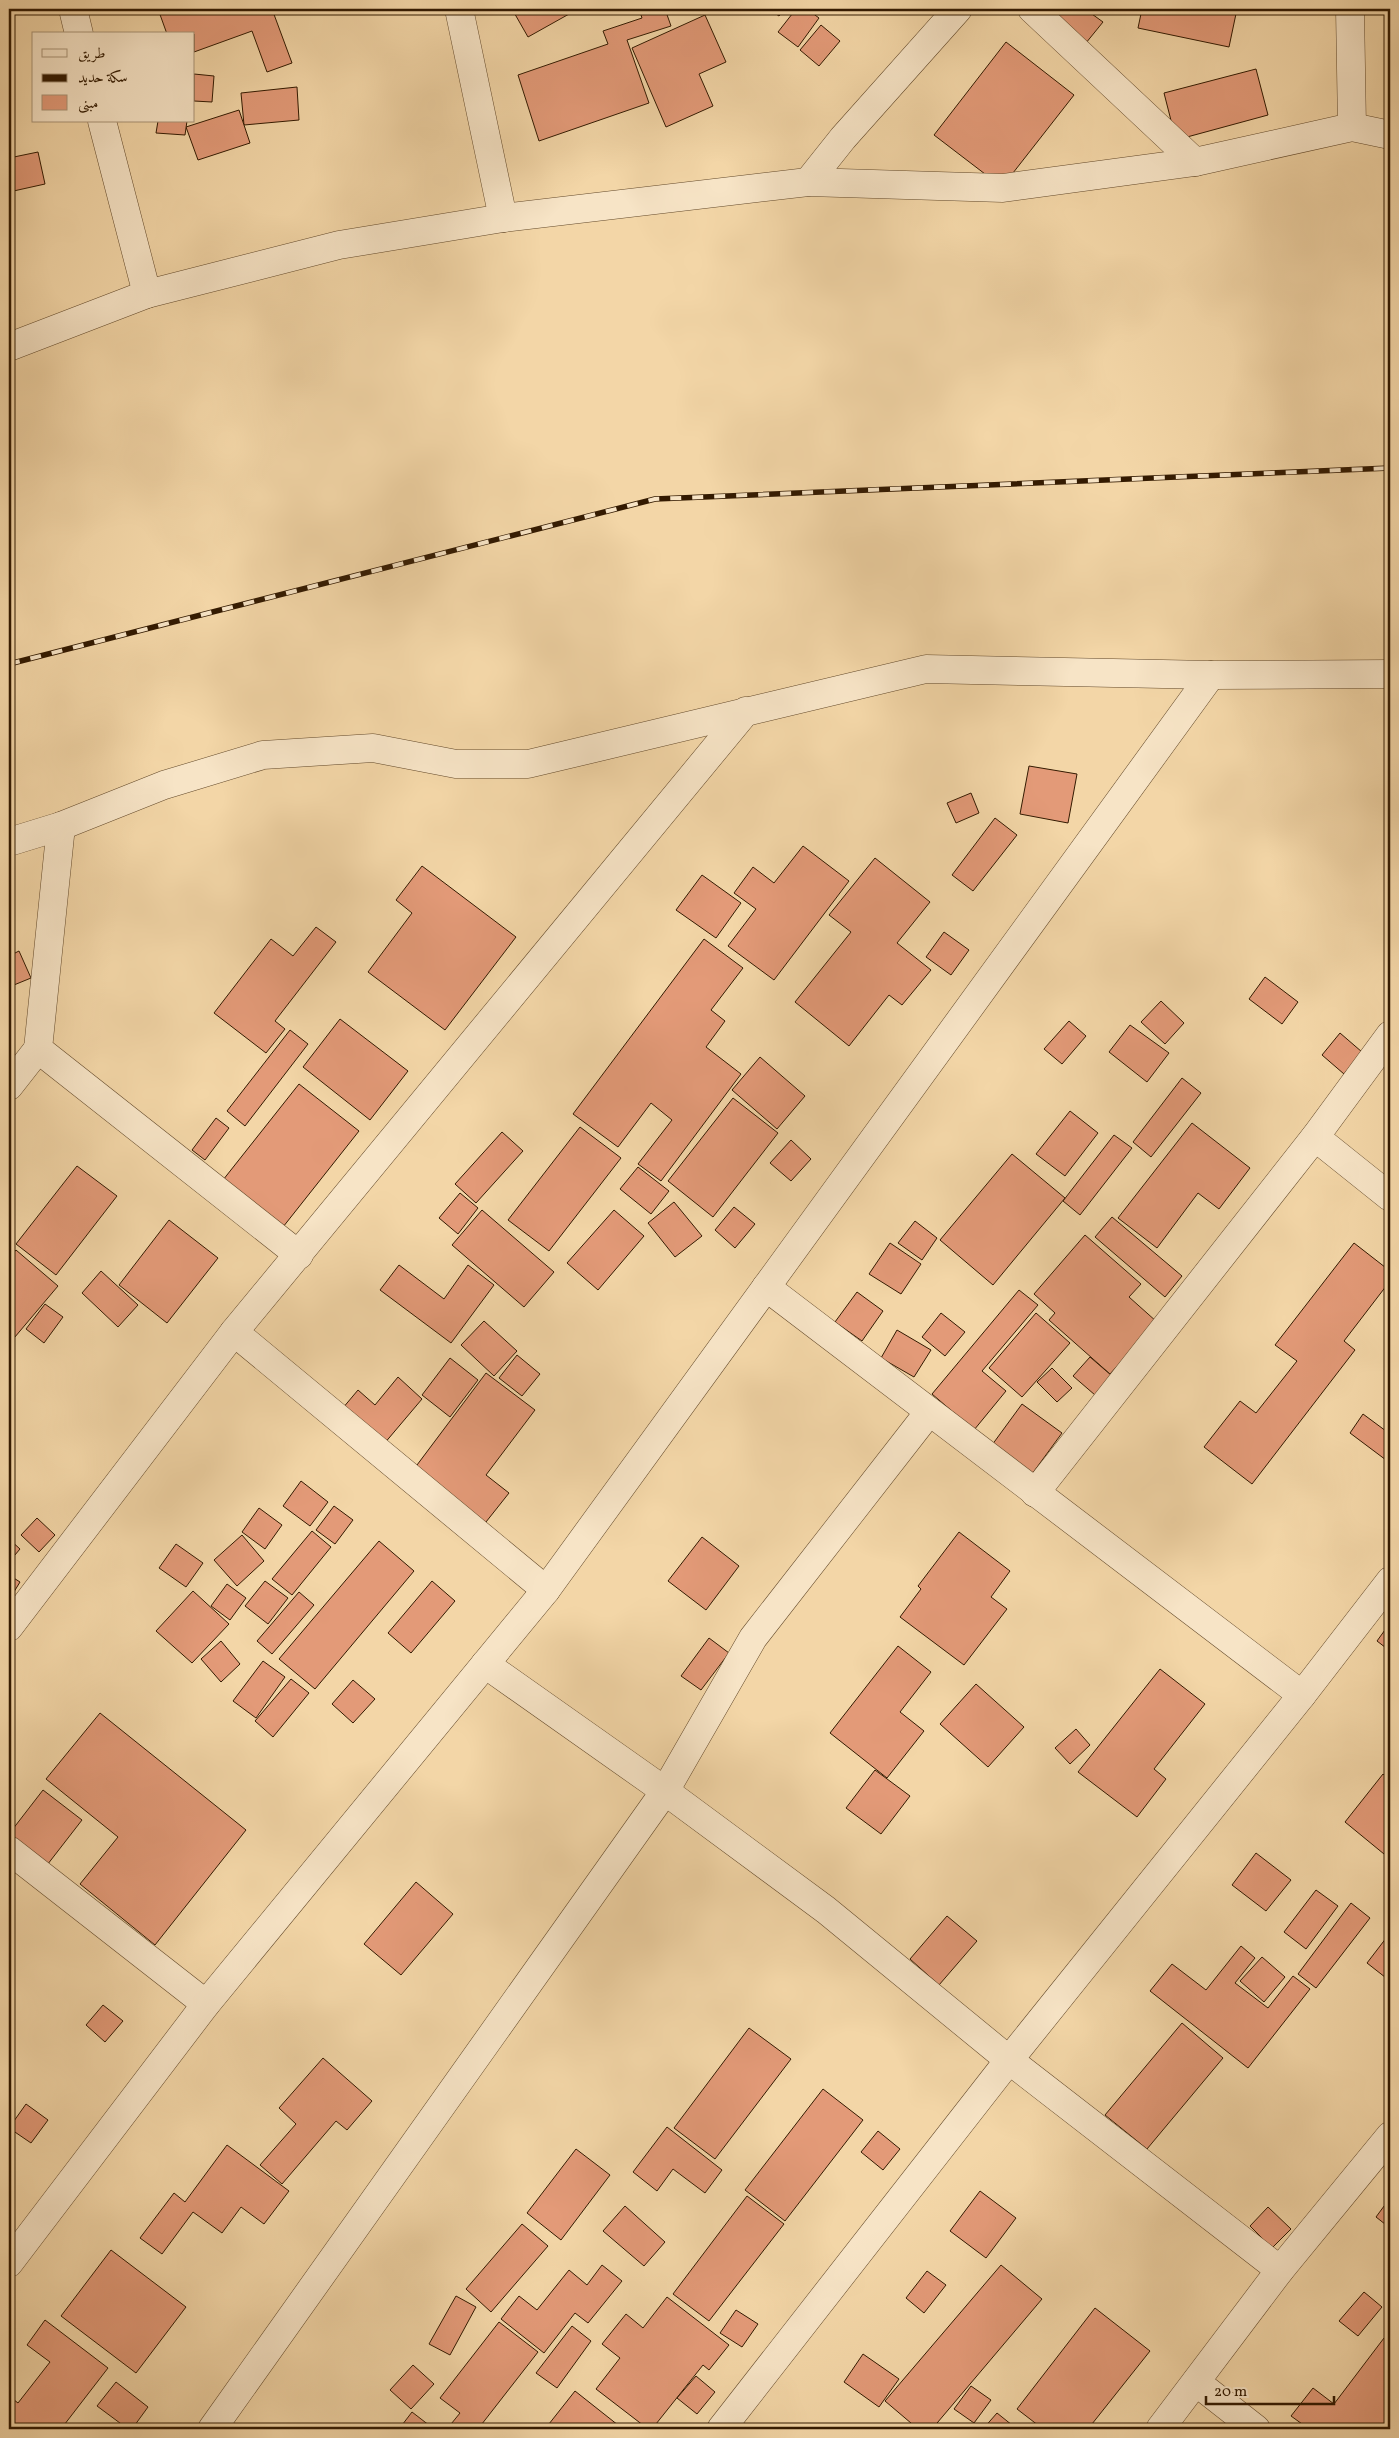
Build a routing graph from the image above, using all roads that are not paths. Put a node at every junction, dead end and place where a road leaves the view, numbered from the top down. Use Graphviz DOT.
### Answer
graph roads {
  1 [pos="73,9"];
  2 [pos="459,9"];
  3 [pos="958,9"];
  4 [pos="1032,9"];
  5 [pos="1350,9"];
  6 [pos="79,32"];
  7 [pos="102,122"];
  8 [pos="1352,128"];
  9 [pos="1390,135"];
  10 [pos="1195,162"];
  11 [pos="808,182"];
  12 [pos="503,218"];
  13 [pos="147,294"];
  14 [pos="9,347"];
  15 [pos="1390,674"];
  16 [pos="1211,675"];
  17 [pos="746,711"];
  18 [pos="61,826"];
  19 [pos="9,842"];
  20 [pos="1390,1035"];
  21 [pos="38,1049"];
  22 [pos="9,1086"];
  23 [pos="1314,1138"];
  24 [pos="1390,1196"];
  25 [pos="299,1255"];
  26 [pos="766,1287"];
  27 [pos="234,1332"];
  28 [pos="929,1412"];
  29 [pos="1035,1493"];
  30 [pos="1390,1581"];
  31 [pos="546,1590"];
  32 [pos="9,1627"];
  33 [pos="485,1664"];
  34 [pos="1302,1695"];
  35 [pos="664,1791"];
  36 [pos="9,1850"];
  37 [pos="206,2004"];
  38 [pos="1009,2060"];
  39 [pos="1390,2136"];
  40 [pos="9,2263"];
  41 [pos="1280,2270"];
  42 [pos="1196,2382"];
  43 [pos="212,2429"];
  44 [pos="721,2429"];
  45 [pos="1160,2429"];
  46 [pos="1256,2429"];
  1 -- 6 [label="street"];
  2 -- 12 [label="street"];
  3 -- 11 [label="street"];
  4 -- 10 [label="street"];
  5 -- 8 [label="street"];
  7 -- 13 [label="street"];
  8 -- 9 [label="street"];
  8 -- 10 [label="street"];
  10 -- 11 [label="street"];
  11 -- 12 [label="street"];
  12 -- 13 [label="street"];
  13 -- 14 [label="street"];
  15 -- 16 [label="street"];
  16 -- 17 [label="street"];
  16 -- 26 [label="street"];
  17 -- 18 [label="street"];
  17 -- 25 [label="street"];
  18 -- 19 [label="street"];
  18 -- 21 [label="street"];
  20 -- 23 [label="street"];
  21 -- 22 [label="street"];
  21 -- 25 [label="street"];
  23 -- 24 [label="street"];
  23 -- 29 [label="street"];
  25 -- 27 [label="street"];
  26 -- 28 [label="street"];
  26 -- 31 [label="street"];
  27 -- 31 [label="street"];
  27 -- 32 [label="street"];
  28 -- 29 [label="street"];
  28 -- 35 [label="street"];
  29 -- 34 [label="street"];
  30 -- 34 [label="street"];
  31 -- 33 [label="street"];
  33 -- 35 [label="street"];
  33 -- 37 [label="street"];
  34 -- 38 [label="street"];
  35 -- 38 [label="street"];
  35 -- 43 [label="street"];
  36 -- 37 [label="street"];
  37 -- 40 [label="street"];
  38 -- 41 [label="street"];
  38 -- 44 [label="street"];
  39 -- 41 [label="street"];
  41 -- 42 [label="street"];
  42 -- 45 [label="street"];
  42 -- 46 [label="street"];
}
